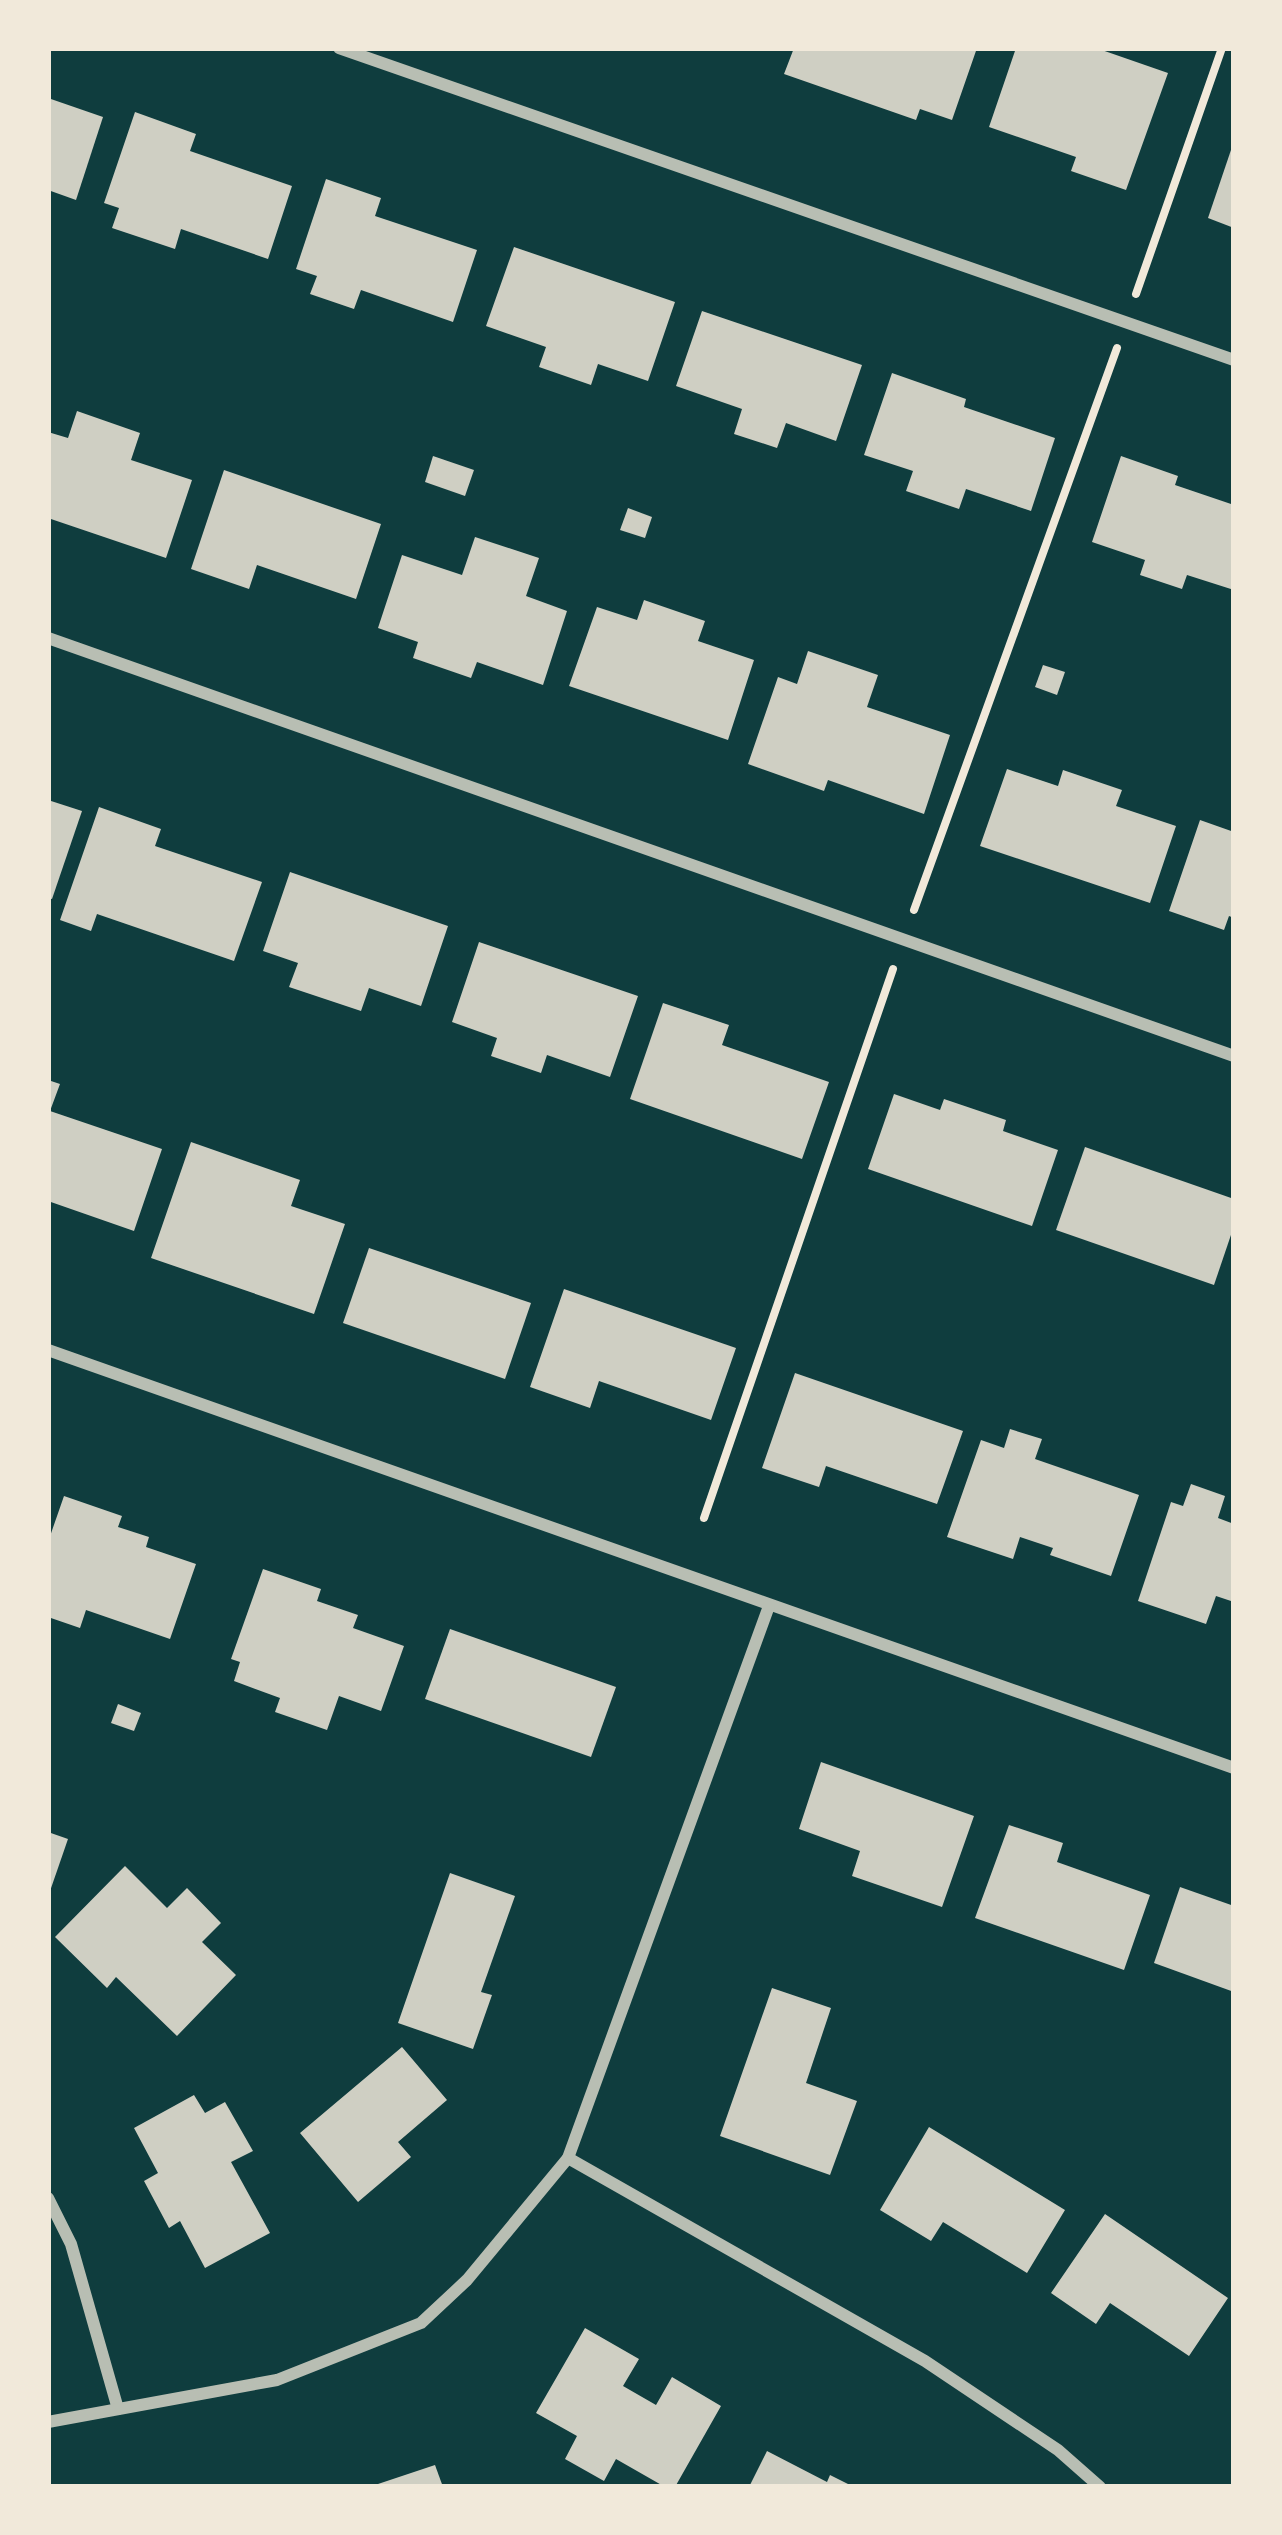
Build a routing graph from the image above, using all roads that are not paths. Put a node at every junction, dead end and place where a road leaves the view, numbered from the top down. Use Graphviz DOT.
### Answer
graph roads {
  1 [pos="338,48"];
  2 [pos="1234,361"];
  3 [pos="48,638"];
  4 [pos="1234,1056"];
  5 [pos="48,1350"];
  6 [pos="769,1606"];
  7 [pos="1234,1768"];
  8 [pos="568,2158"];
  9 [pos="48,2198"];
  10 [pos="118,2409"];
  11 [pos="48,2422"];
  12 [pos="1100,2487"];
  1 -- 2 [label="street"];
  3 -- 4 [label="street"];
  5 -- 6 [label="street"];
  6 -- 7 [label="street"];
  6 -- 8 [label="street"];
  8 -- 10 [label="street"];
  8 -- 12 [label="street"];
  9 -- 10 [label="street"];
  10 -- 11 [label="street"];
}
